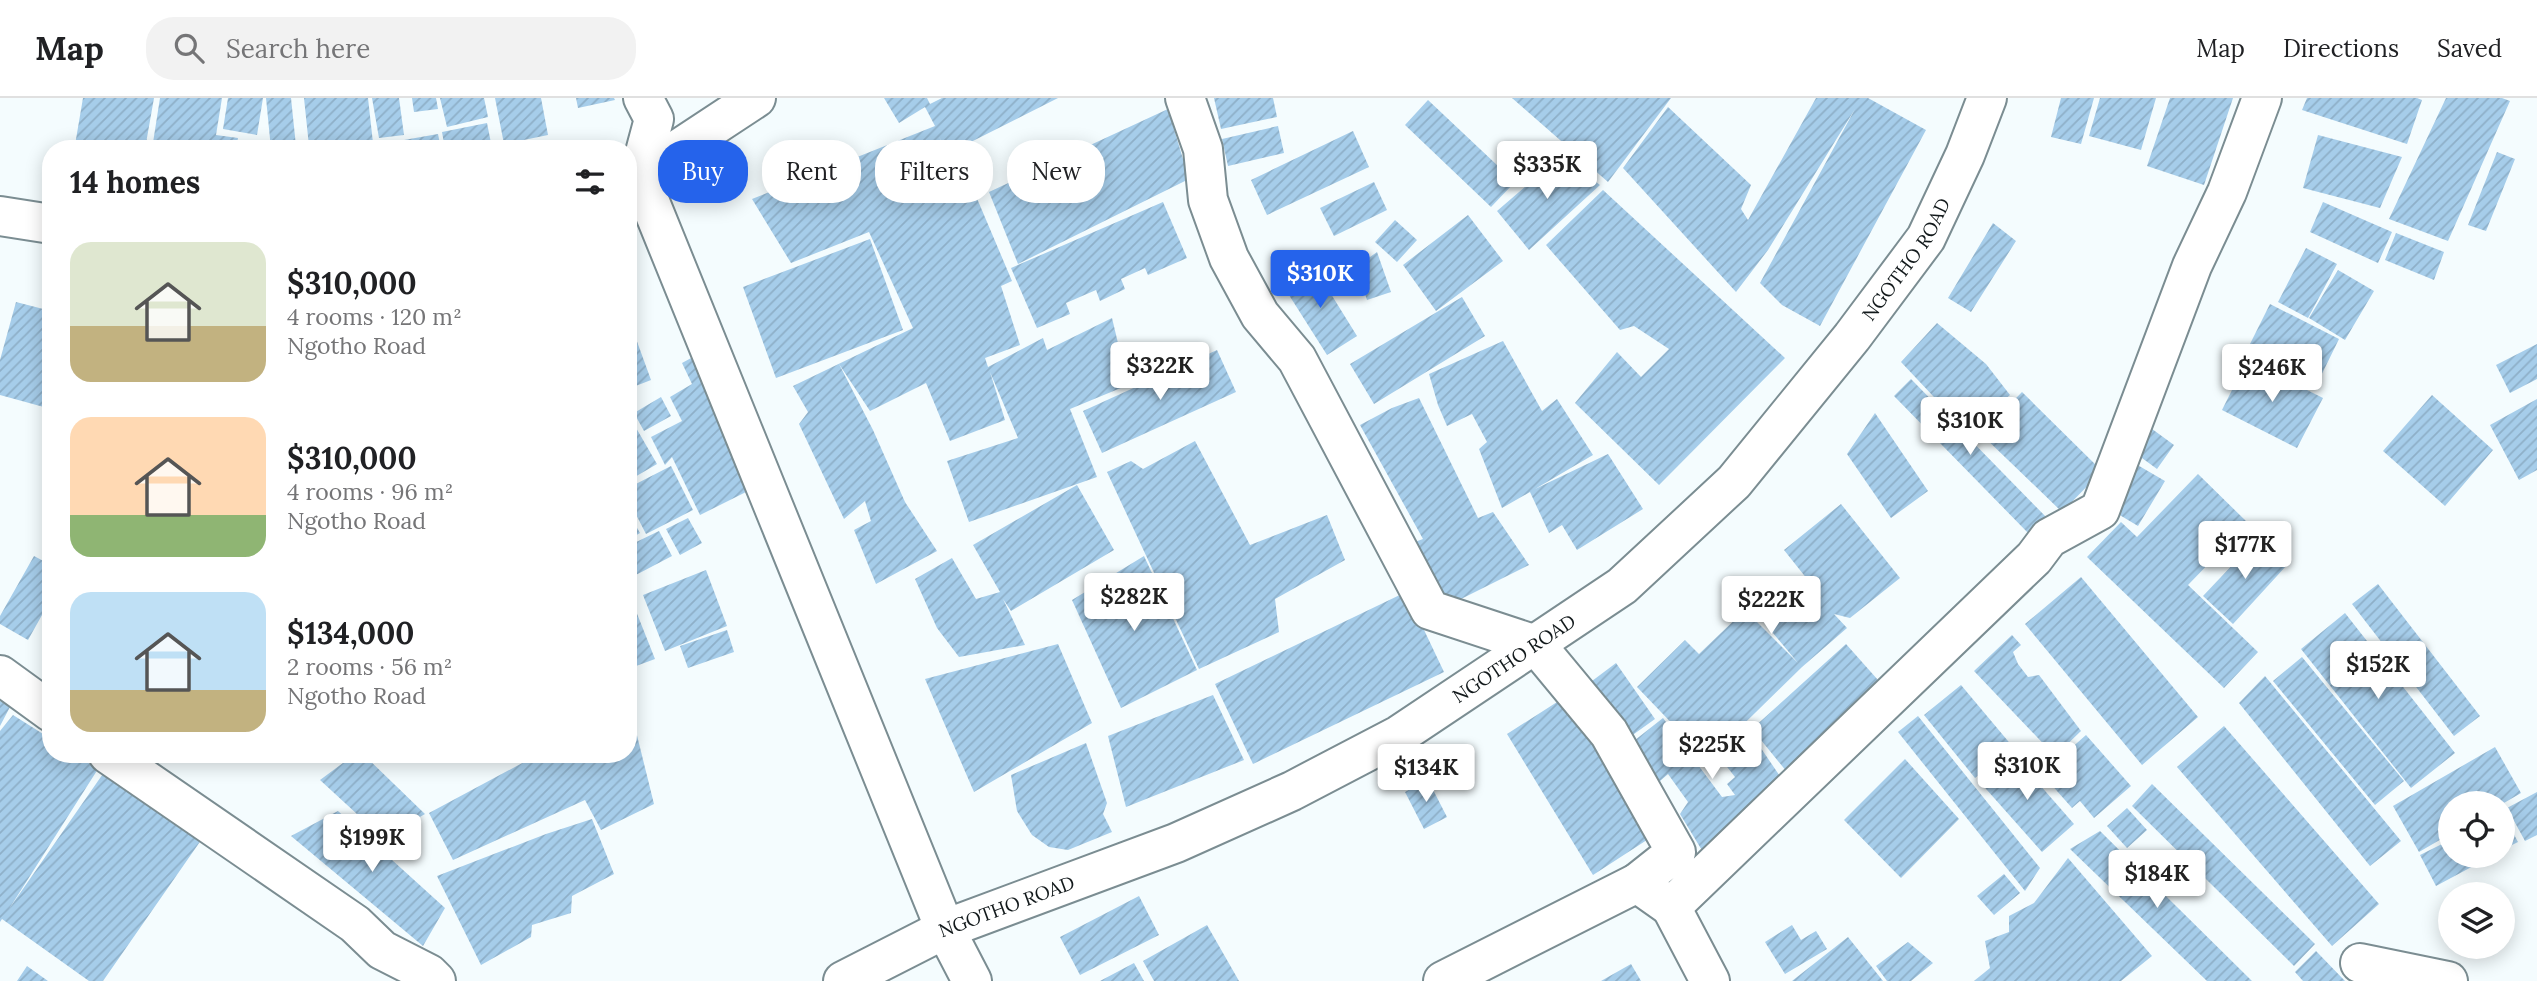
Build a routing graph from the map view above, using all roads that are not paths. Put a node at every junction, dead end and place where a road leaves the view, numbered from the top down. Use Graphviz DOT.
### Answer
graph roads {
  1 [pos="643,98"];
  2 [pos="755,98"];
  3 [pos="1185,98"];
  4 [pos="1987,98"];
  5 [pos="2262,98"];
  6 [pos="637,167"];
  7 [pos="637,174"];
  8 [pos="637,183"];
  9 [pos="0,216"];
  10 [pos="42,223"];
  11 [pos="1536,645"];
  12 [pos="0,676"];
  13 [pos="42,706"];
  14 [pos="121,763"];
  15 [pos="1637,883"];
  16 [pos="1671,907"];
  17 [pos="945,929"];
  18 [pos="2360,963"];
  19 [pos="436,981"];
  20 [pos="843,981"];
  21 [pos="972,981"];
  22 [pos="1443,981"];
  23 [pos="1710,981"];
  24 [pos="2448,981"];
  1 -- 6 [label="street"];
  2 -- 7 [label="street"];
  3 -- 11 [label="street"];
  4 -- 11 [label="street, NGOTHO ROAD"];
  5 -- 16 [label="street"];
  8 -- 17 [label="street"];
  9 -- 10 [label="street"];
  11 -- 15 [label="street"];
  11 -- 17 [label="street, NGOTHO ROAD"];
  12 -- 13 [label="street"];
  14 -- 19 [label="street"];
  15 -- 16 [label="street"];
  15 -- 22 [label="street"];
  16 -- 23 [label="street"];
  17 -- 20 [label="street, NGOTHO ROAD"];
  17 -- 21 [label="street"];
  18 -- 24 [label="street"];
}
